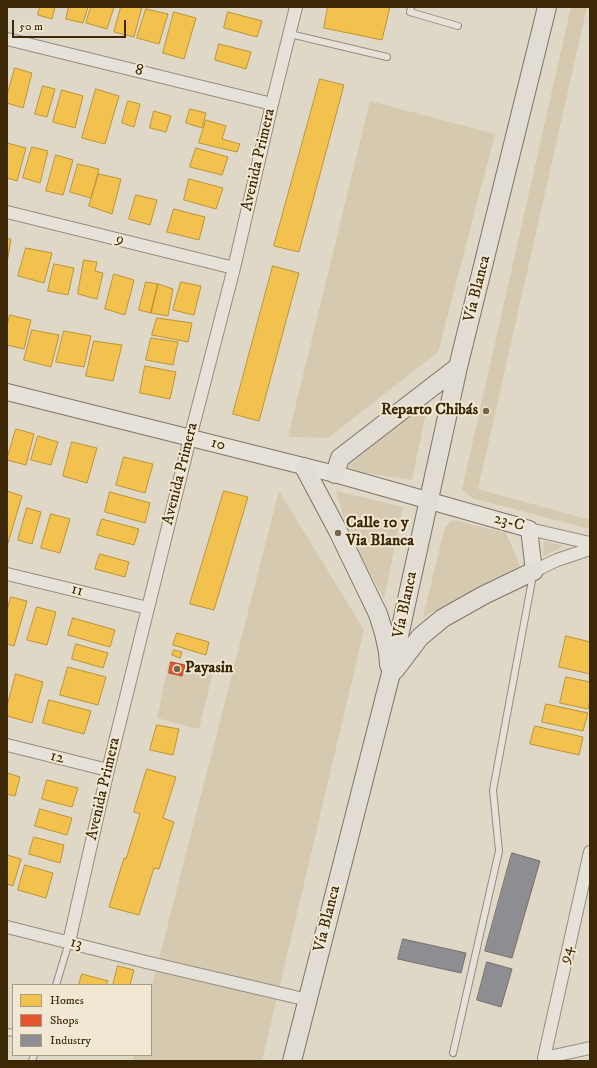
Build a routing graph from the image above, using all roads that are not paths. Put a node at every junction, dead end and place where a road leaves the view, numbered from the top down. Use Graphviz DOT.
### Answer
graph roads {
  1 [pos="296,7"];
  2 [pos="411,7"];
  3 [pos="547,7"];
  4 [pos="458,26"];
  5 [pos="290,34"];
  6 [pos="7,39"];
  7 [pos="387,56"];
  8 [pos="272,104"];
  9 [pos="7,212"];
  10 [pos="234,268"];
  11 [pos="458,367"];
  12 [pos="7,392"];
  13 [pos="190,438"];
  14 [pos="304,467"];
  15 [pos="335,474"];
  16 [pos="429,500"];
  17 [pos="529,529"];
  18 [pos="590,543"];
  19 [pos="590,548"];
  20 [pos="534,571"];
  21 [pos="7,574"];
  22 [pos="148,608"];
  23 [pos="390,677"];
  24 [pos="7,745"];
  25 [pos="108,770"];
  26 [pos="590,852"];
  27 [pos="7,927"];
  28 [pos="68,942"];
  29 [pos="56,984"];
  30 [pos="308,1000"];
  31 [pos="590,1048"];
  32 [pos="453,1053"];
  33 [pos="292,1061"];
  1 -- 5 [label="street, Avenida Primera"];
  2 -- 4 [label="lane"];
  3 -- 11 [label="main road, Vía Blanca"];
  5 -- 7 [label="lane"];
  5 -- 8 [label="street, Avenida Primera"];
  6 -- 8 [label="street, 8"];
  8 -- 10 [label="street, Avenida Primera"];
  9 -- 10 [label="street, 9"];
  10 -- 13 [label="street, Avenida Primera"];
  11 -- 15 [label="main road"];
  11 -- 16 [label="main road, Vía Blanca"];
  12 -- 13 [label="street, 10"];
  13 -- 14 [label="street, 10"];
  13 -- 22 [label="street, Avenida Primera"];
  14 -- 15 [label="street, 10"];
  14 -- 23 [label="main road"];
  15 -- 16 [label="street, 10"];
  16 -- 17 [label="street, 23-C"];
  16 -- 23 [label="main road, Vía Blanca"];
  17 -- 18 [label="street, 23-C"];
  17 -- 20 [label="street"];
  19 -- 20 [label="street"];
  20 -- 23 [label="main road"];
  20 -- 32 [label="lane"];
  21 -- 22 [label="street, 11"];
  22 -- 25 [label="street, Avenida Primera"];
  23 -- 30 [label="main road, Vía Blanca"];
  24 -- 25 [label="street, 12"];
  25 -- 28 [label="street, Avenida Primera"];
  26 -- 31 [label="street, 94"];
  27 -- 28 [label="street, 13"];
  28 -- 29 [label="lane"];
  28 -- 30 [label="street, 13"];
  30 -- 33 [label="main road, Vía Blanca"];
}
